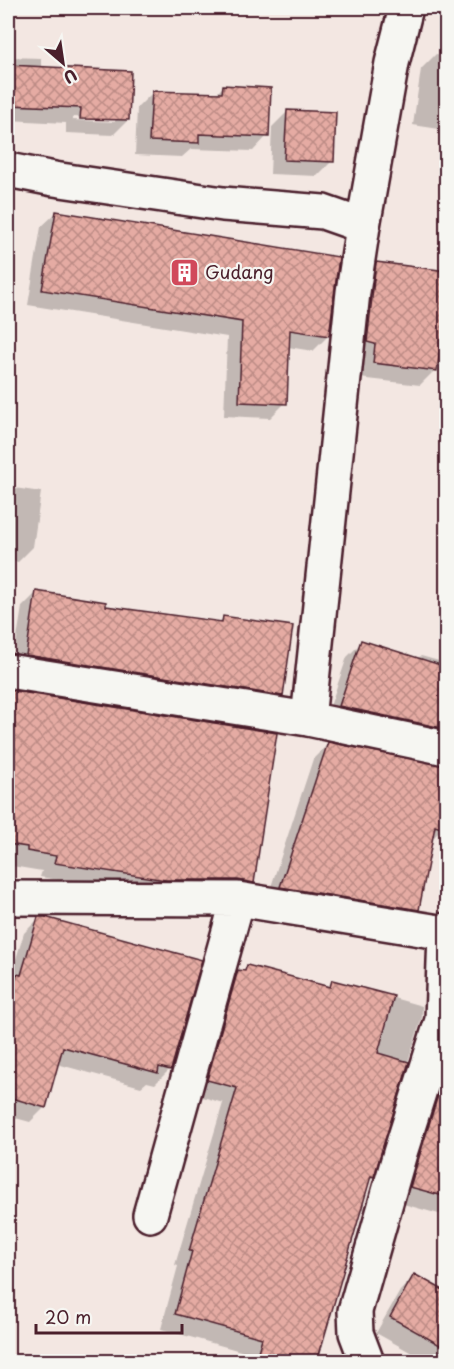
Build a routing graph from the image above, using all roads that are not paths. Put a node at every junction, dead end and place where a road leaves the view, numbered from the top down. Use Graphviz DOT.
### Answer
graph roads {
  1 [pos="406,8"];
  2 [pos="8,170"];
  3 [pos="363,226"];
  4 [pos="8,671"];
  5 [pos="308,719"];
  6 [pos="447,748"];
  7 [pos="8,898"];
  8 [pos="238,899"];
  9 [pos="446,931"];
  10 [pos="150,1215"];
  11 [pos="366,1362"];
  1 -- 3 [label="street"];
  2 -- 3 [label="street"];
  3 -- 5 [label="street"];
  4 -- 5 [label="street"];
  5 -- 6 [label="street"];
  7 -- 8 [label="street"];
  8 -- 9 [label="street"];
  8 -- 10 [label="street"];
  9 -- 11 [label="street"];
}
